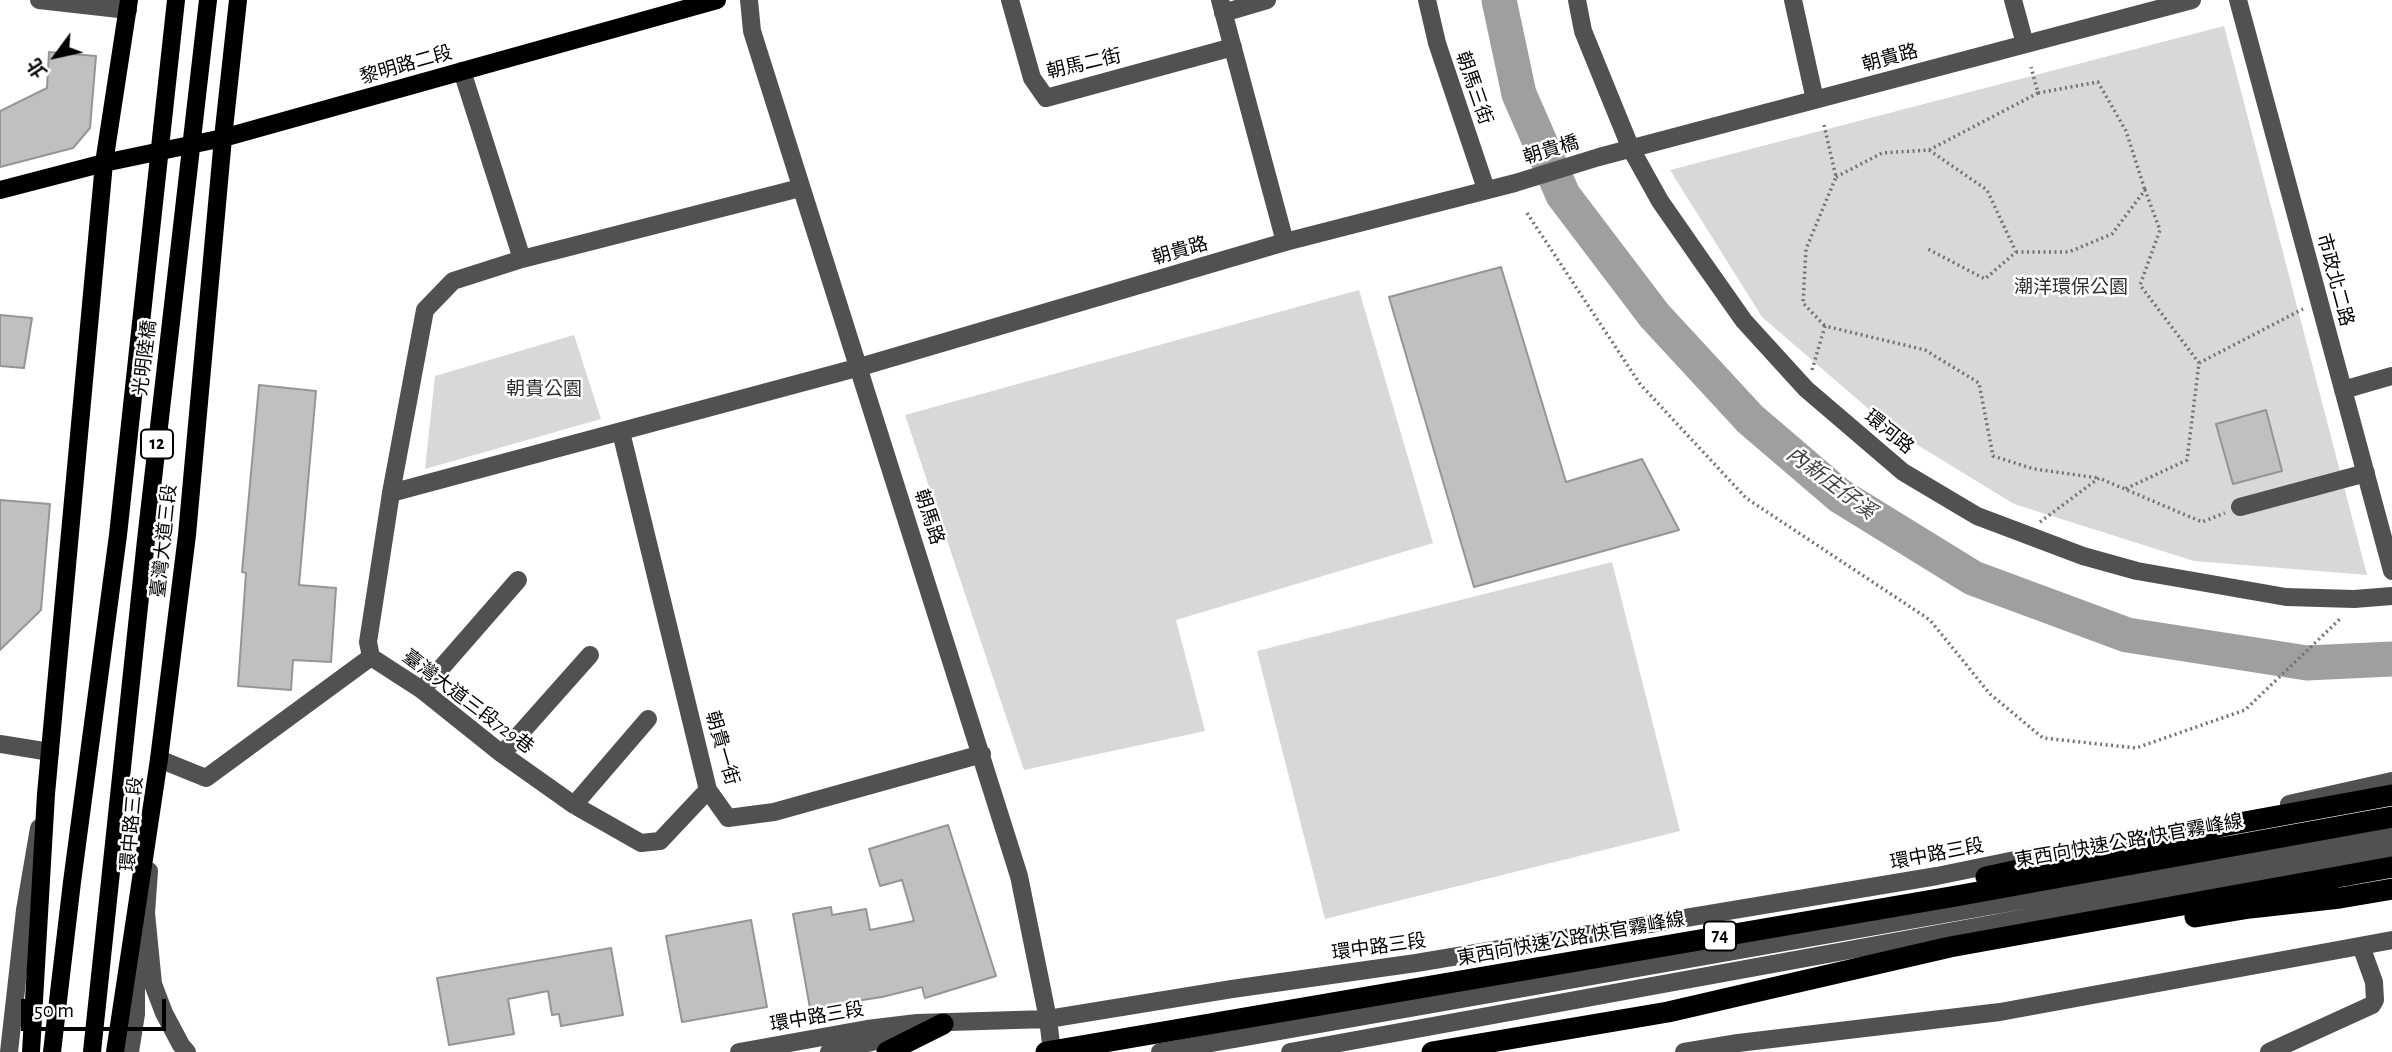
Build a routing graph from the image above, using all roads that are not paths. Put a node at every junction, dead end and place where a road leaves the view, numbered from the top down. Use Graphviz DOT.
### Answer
graph roads {
  1 [pos="39,0"];
  2 [pos="176,0"];
  3 [pos="208,0"];
  4 [pos="239,0"];
  5 [pos="717,0"];
  6 [pos="749,0"];
  7 [pos="1010,0"];
  8 [pos="1267,0"];
  9 [pos="1427,0"];
  10 [pos="1577,0"];
  11 [pos="1793,0"];
  12 [pos="2013,0"];
  13 [pos="2192,0"];
  14 [pos="2238,0"];
  15 [pos="128,5"];
  16 [pos="1222,7"];
  17 [pos="2025,44"];
  18 [pos="1233,47"];
  19 [pos="462,71"];
  20 [pos="1815,100"];
  21 [pos="223,138"];
  22 [pos="1631,149"];
  23 [pos="1599,157"];
  24 [pos="104,163"];
  25 [pos="1515,183"];
  26 [pos="800,188"];
  27 [pos="1486,189"];
  28 [pos="0,190"];
  29 [pos="1285,242"];
  30 [pos="522,259"];
  31 [pos="860,367"];
  32 [pos="2392,376"];
  33 [pos="2343,390"];
  34 [pos="621,432"];
  35 [pos="2366,473"];
  36 [pos="391,493"];
  37 [pos="2239,507"];
  38 [pos="2392,571"];
  39 [pos="518,580"];
  40 [pos="2392,596"];
  41 [pos="590,654"];
  42 [pos="371,657"];
  43 [pos="422,690"];
  44 [pos="648,719"];
  45 [pos="0,744"];
  46 [pos="50,752"];
  47 [pos="502,754"];
  48 [pos="982,754"];
  49 [pos="159,759"];
  50 [pos="2392,781"];
  51 [pos="708,790"];
  52 [pos="46,793"];
  53 [pos="2392,795"];
  54 [pos="574,805"];
  55 [pos="2392,817"];
  56 [pos="2392,835"];
  57 [pos="2392,851"];
  58 [pos="2392,867"];
  59 [pos="2392,889"];
  60 [pos="1956,896"];
  61 [pos="2392,940"];
  62 [pos="2361,946"];
  63 [pos="1950,947"];
  64 [pos="1048,1019"];
  65 [pos="943,1024"];
  66 [pos="882,1047"];
  67 [pos="9,1052"];
  68 [pos="22,1052"];
  69 [pos="31,1052"];
  70 [pos="52,1052"];
  71 [pos="92,1052"];
  72 [pos="115,1052"];
  73 [pos="130,1052"];
  74 [pos="187,1052"];
  75 [pos="739,1052"];
  76 [pos="830,1052"];
  77 [pos="1046,1052"];
  78 [pos="1052,1052"];
  79 [pos="1160,1052"];
  80 [pos="1290,1052"];
  81 [pos="1432,1052"];
  82 [pos="1684,1052"];
  83 [pos="2269,1052"];
  1 -- 15 [label="street"];
  2 -- 70 [label="main road, 光明陸橋 / 12"];
  3 -- 71 [label="main road, 光明陸橋 / 12"];
  4 -- 21 [label="main road, 臺灣大道三段 / 12"];
  5 -- 19 [label="main road, 黎明路二段"];
  6 -- 26 [label="street, 朝馬路"];
  7 -- 18 [label="street, 朝馬二街"];
  8 -- 16 [label="street"];
  9 -- 27 [label="street, 朝馬三街"];
  10 -- 22 [label="street, 環河路"];
  11 -- 20 [label="street"];
  12 -- 17 [label="street"];
  13 -- 17 [label="street, 朝貴路"];
  14 -- 33 [label="street, 市政北二路"];
  15 -- 24 [label="main road"];
  16 -- 18 [label="street"];
  17 -- 20 [label="street, 朝貴路"];
  18 -- 29 [label="street"];
  19 -- 21 [label="main road, 黎明路二段"];
  19 -- 30 [label="street"];
  20 -- 22 [label="street, 朝貴路"];
  21 -- 24 [label="main road, 黎明路二段"];
  21 -- 49 [label="main road, 臺灣大道三段 / 12"];
  22 -- 23 [label="street, 朝貴路"];
  22 -- 40 [label="street, 環河路"];
  23 -- 25 [label="street, 朝貴橋"];
  24 -- 28 [label="main road, 黎明路二段"];
  24 -- 46 [label="main road"];
  25 -- 27 [label="street, 朝貴路"];
  26 -- 30 [label="street"];
  26 -- 31 [label="street, 朝馬路"];
  27 -- 29 [label="street, 朝貴路"];
  29 -- 31 [label="street, 朝貴路"];
  30 -- 36 [label="street"];
  31 -- 34 [label="street"];
  31 -- 48 [label="street, 朝馬路"];
  32 -- 33 [label="street"];
  33 -- 35 [label="street, 市政北二路"];
  34 -- 36 [label="street"];
  34 -- 51 [label="street, 朝貴一街"];
  35 -- 37 [label="street"];
  35 -- 38 [label="street, 市政北二路"];
  36 -- 42 [label="street"];
  39 -- 43 [label="street"];
  41 -- 47 [label="street"];
  42 -- 43 [label="street, 臺灣大道三段729巷"];
  42 -- 49 [label="street, 臺灣大道三段729巷"];
  43 -- 47 [label="street, 臺灣大道三段729巷"];
  44 -- 54 [label="street"];
  45 -- 46 [label="street"];
  46 -- 52 [label="main road"];
  47 -- 54 [label="street, 臺灣大道三段729巷"];
  48 -- 51 [label="street, 朝貴一街"];
  48 -- 64 [label="street, 朝馬路"];
  49 -- 72 [label="main road, 臺灣大道三段 / 12"];
  49 -- 73 [label="street, 環中路三段"];
  49 -- 74 [label="street, 環中路三段"];
  50 -- 64 [label="street, 環中路三段"];
  51 -- 54 [label="street, 臺灣大道三段729巷"];
  52 -- 67 [label="street"];
  52 -- 68 [label="street"];
  52 -- 69 [label="main road"];
  53 -- 60 [label="highway"];
  55 -- 60 [label="highway, 東西向快速公路 快官霧峰線 / 74"];
  56 -- 79 [label="street"];
  57 -- 80 [label="street"];
  58 -- 63 [label="highway"];
  59 -- 63 [label="highway"];
  60 -- 77 [label="highway, 東西向快速公路 快官霧峰線 / 74"];
  61 -- 62 [label="street"];
  62 -- 82 [label="street"];
  62 -- 83 [label="street"];
  63 -- 81 [label="highway"];
  64 -- 65 [label="street, 環中路三段"];
  64 -- 78 [label="street, 朝馬路"];
  65 -- 66 [label="highway"];
  65 -- 75 [label="street, 環中路三段"];
  66 -- 76 [label="street"];
}
